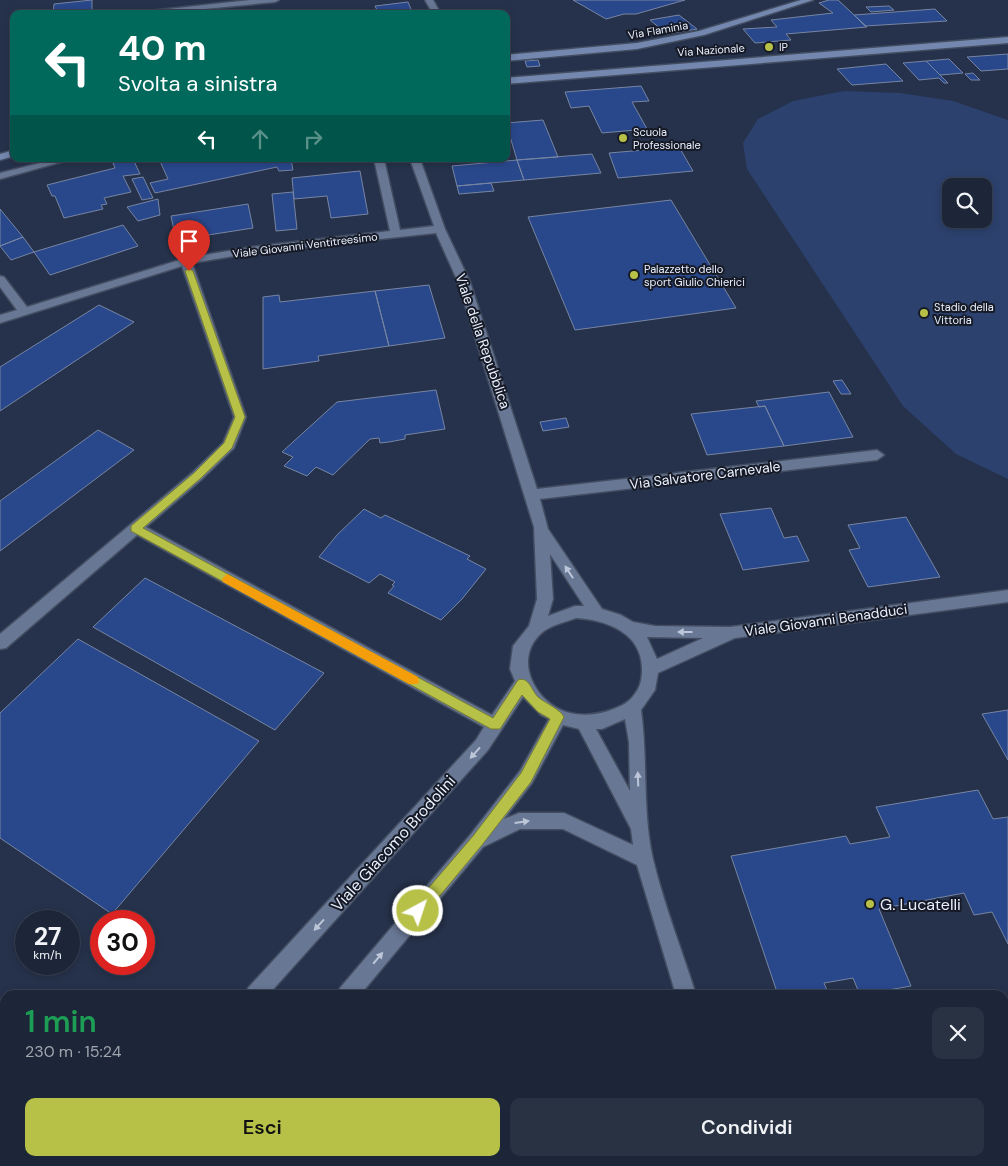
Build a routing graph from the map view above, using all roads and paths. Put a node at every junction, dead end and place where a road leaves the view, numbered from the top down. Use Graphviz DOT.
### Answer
graph roads {
  1 [pos="275,0"];
  2 [pos="809,0"];
  3 [pos="169,10"];
  4 [pos="1008,40"];
  5 [pos="510,58"];
  6 [pos="510,80"];
  7 [pos="55,162"];
  8 [pos="380,162"];
  9 [pos="415,162"];
  10 [pos="0,176"];
  11 [pos="440,229"];
  12 [pos="396,234"];
  13 [pos="186,260"];
  14 [pos="0,278"];
  15 [pos="24,311"];
  16 [pos="0,319"];
  17 [pos="877,455"];
  18 [pos="532,495"];
  19 [pos="541,527"];
  20 [pos="135,528"];
  21 [pos="1008,596"];
  22 [pos="596,613"];
  23 [pos="537,626"];
  24 [pos="629,628"];
  25 [pos="734,632"];
  26 [pos="0,642"];
  27 [pos="652,668"];
  28 [pos="522,684"];
  29 [pos="632,708"];
  30 [pos="558,717"];
  31 [pos="584,722"];
  32 [pos="495,725"];
  33 [pos="640,828"];
  34 [pos="478,840"];
  35 [pos="644,859"];
  36 [pos="260,990"];
  37 [pos="351,990"];
  38 [pos="684,990"];
  1 -- 3 [label="street"];
  2 -- 5 [label="main road, Via Flaminia"];
  4 -- 6 [label="main road, Via Nazionale"];
  7 -- 10 [label="street"];
  8 -- 12 [label="street"];
  9 -- 11 [label="street, Viale della Repubblica"];
  11 -- 12 [label="street, Viale Giovanni Ventitreesimo"];
  11 -- 18 [label="street, Viale della Repubblica"];
  12 -- 13 [label="street, Viale Giovanni Ventitreesimo"];
  13 -- 15 [label="street, Viale Giovanni Ventitreesimo"];
  13 -- 20 [label="street"];
  14 -- 15 [label="street"];
  15 -- 16 [label="street, Viale Giovanni Ventitreesimo"];
  17 -- 18 [label="street, Via Salvatore Carnevale"];
  18 -- 19 [label="street, Viale della Repubblica"];
  22 -- 19 [label="street, Viale della Repubblica, one-way"];
  19 -- 23 [label="street, Viale della Repubblica"];
  20 -- 26 [label="street"];
  20 -- 32 [label="street"];
  21 -- 25 [label="street, Viale Giovanni Benadduci"];
  22 -- 23 [label="street"];
  22 -- 24 [label="street"];
  23 -- 28 [label="street"];
  25 -- 24 [label="street, one-way"];
  24 -- 27 [label="street"];
  25 -- 27 [label="street, Viale Giovanni Benadduci"];
  27 -- 29 [label="street"];
  28 -- 30 [label="street"];
  28 -- 32 [label="street, Viale Giacomo Brodolini"];
  29 -- 31 [label="street"];
  33 -- 29 [label="street, one-way"];
  30 -- 31 [label="street"];
  30 -- 34 [label="street"];
  31 -- 33 [label="street"];
  32 -- 36 [label="street, Viale Giacomo Brodolini, one-way"];
  33 -- 35 [label="street"];
  34 -- 35 [label="street, one-way"];
  37 -- 34 [label="street, one-way"];
  35 -- 38 [label="street"];
}
